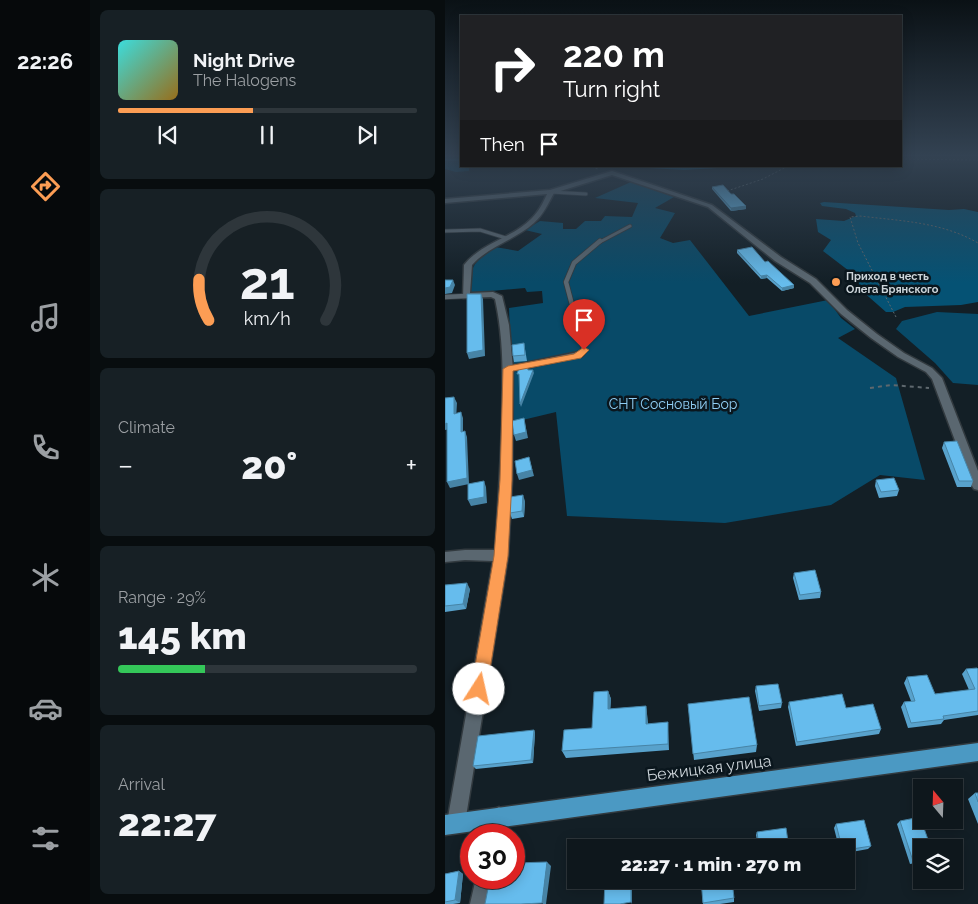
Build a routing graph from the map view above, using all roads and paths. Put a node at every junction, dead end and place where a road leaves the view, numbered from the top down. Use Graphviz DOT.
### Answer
graph roads {
  1 [pos="468,198"];
  2 [pos="547,198"];
  3 [pos="687,198"];
  4 [pos="716,198"];
  5 [pos="445,201"];
  6 [pos="710,206"];
  7 [pos="630,226"];
  8 [pos="445,231"];
  9 [pos="506,238"];
  10 [pos="978,243"];
  11 [pos="466,296"];
  12 [pos="445,297"];
  13 [pos="896,317"];
  14 [pos="508,369"];
  15 [pos="870,388"];
  16 [pos="941,388"];
  17 [pos="978,486"];
  18 [pos="501,556"];
  19 [pos="445,557"];
  20 [pos="978,752"];
  21 [pos="451,824"];
  22 [pos="510,824"];
  23 [pos="483,889"];
  24 [pos="480,904"];
  1 -- 5 [label="street"];
  2 -- 9 [label="street"];
  3 -- 6 [label="street"];
  4 -- 6 [label="path"];
  6 -- 16 [label="street"];
  7 -- 14 [label="lane"];
  8 -- 9 [label="lane"];
  9 -- 11 [label="street"];
  10 -- 13 [label="path"];
  11 -- 12 [label="lane"];
  11 -- 14 [label="street"];
  14 -- 18 [label="street"];
  15 -- 16 [label="path"];
  16 -- 17 [label="street"];
  18 -- 19 [label="street"];
  18 -- 21 [label="street"];
  20 -- 22 [label="main road, Бежицкая улица"];
  23 -- 24 [label="street"];
}
